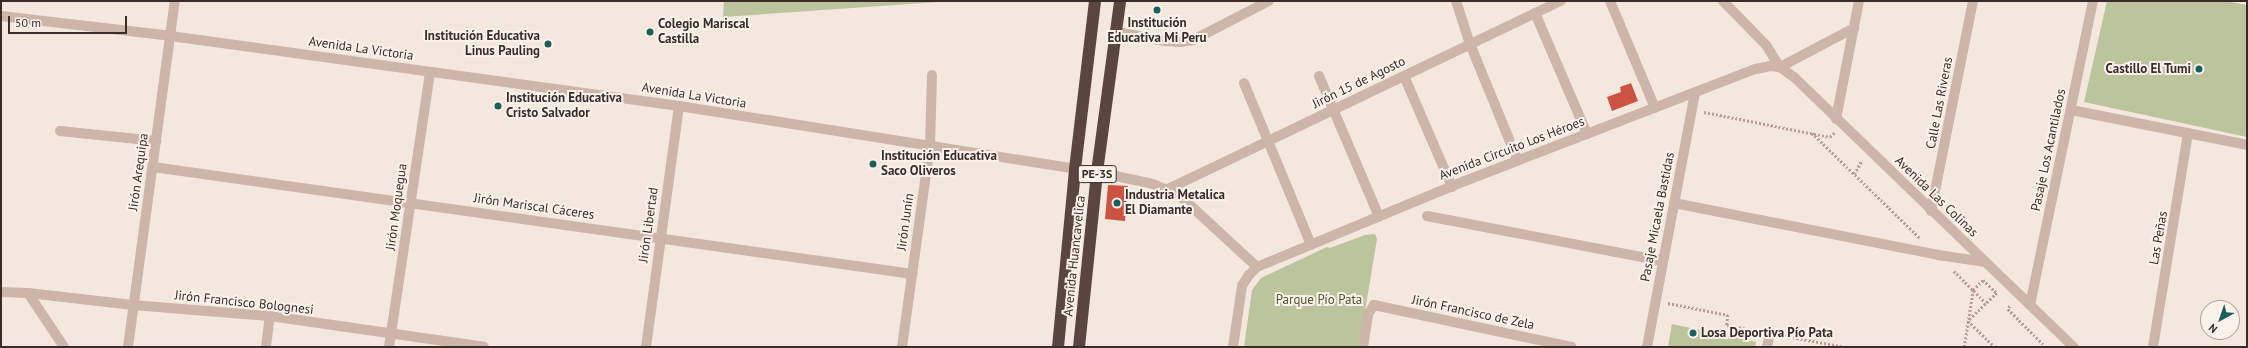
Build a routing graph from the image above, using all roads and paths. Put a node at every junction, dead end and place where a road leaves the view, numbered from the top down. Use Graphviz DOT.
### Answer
graph roads {
  1 [pos="175,1"];
  2 [pos="1095,1"];
  3 [pos="1120,1"];
  4 [pos="1269,1"];
  5 [pos="1456,1"];
  6 [pos="1560,1"];
  7 [pos="1610,1"];
  8 [pos="1723,1"];
  9 [pos="1859,1"];
  10 [pos="1974,1"];
  11 [pos="2093,1"];
  12 [pos="1535,13"];
  13 [pos="1,16"];
  14 [pos="1854,28"];
  15 [pos="1117,32"];
  16 [pos="170,36"];
  17 [pos="1470,44"];
  18 [pos="1780,67"];
  19 [pos="430,72"];
  20 [pos="932,75"];
  21 [pos="1319,76"];
  22 [pos="1404,76"];
  23 [pos="1244,83"];
  24 [pos="1695,92"];
  25 [pos="679,106"];
  26 [pos="1655,108"];
  27 [pos="1692,109"];
  28 [pos="1333,110"];
  29 [pos="2071,110"];
  30 [pos="1836,119"];
  31 [pos="60,131"];
  32 [pos="1836,131"];
  33 [pos="1812,133"];
  34 [pos="1587,134"];
  35 [pos="2188,134"];
  36 [pos="156,141"];
  37 [pos="1268,141"];
  38 [pos="2247,145"];
  39 [pos="930,146"];
  40 [pos="1518,161"];
  41 [pos="152,167"];
  42 [pos="1075,169"];
  43 [pos="1097,172"];
  44 [pos="1452,187"];
  45 [pos="1168,189"];
  46 [pos="411,203"];
  47 [pos="1674,203"];
  48 [pos="1931,211"];
  49 [pos="1427,216"];
  50 [pos="1379,217"];
  51 [pos="660,238"];
  52 [pos="1921,239"];
  53 [pos="1311,245"];
  54 [pos="1938,255"];
  55 [pos="1664,262"];
  56 [pos="1985,262"];
  57 [pos="1257,267"];
  58 [pos="912,274"];
  59 [pos="1973,290"];
  60 [pos="1,292"];
  61 [pos="28,293"];
  62 [pos="1663,302"];
  63 [pos="1986,303"];
  64 [pos="133,305"];
  65 [pos="2030,305"];
  66 [pos="2010,306"];
  67 [pos="270,316"];
  68 [pos="1968,321"];
  69 [pos="1770,333"];
  70 [pos="391,334"];
  71 [pos="2045,346"];
  72 [pos="64,347"];
  73 [pos="128,347"];
  74 [pos="266,347"];
  75 [pos="389,347"];
  76 [pos="484,347"];
  77 [pos="646,347"];
  78 [pos="902,347"];
  79 [pos="1058,347"];
  80 [pos="1079,347"];
  81 [pos="1233,347"];
  82 [pos="1363,347"];
  83 [pos="1572,347"];
  84 [pos="1647,347"];
  85 [pos="1767,347"];
  86 [pos="1845,347"];
  87 [pos="1964,347"];
  88 [pos="1995,347"];
  89 [pos="2074,347"];
  90 [pos="2153,347"];
  1 -- 16 [label="street, Jirón Arequipa"];
  2 -- 42 [label="highway, Avenida Huancavelica / PE-3S"];
  3 -- 15 [label="highway, Avenida Huancavelica / PE-3S"];
  4 -- 15 [label="street"];
  5 -- 17 [label="street"];
  6 -- 12 [label="street, Jirón 15 de Agosto"];
  7 -- 26 [label="street"];
  8 -- 18 [label="street"];
  9 -- 14 [label="street"];
  10 -- 48 [label="street, Calle Las Riveras"];
  11 -- 29 [label="street, Pasaje Los Acantilados"];
  12 -- 17 [label="street, Jirón 15 de Agosto"];
  12 -- 34 [label="street"];
  13 -- 16 [label="street, Avenida La Victoria"];
  14 -- 18 [label="street"];
  14 -- 30 [label="street"];
  15 -- 43 [label="highway, Avenida Huancavelica / PE-3S"];
  16 -- 19 [label="street, Avenida La Victoria"];
  16 -- 36 [label="street, Jirón Arequipa"];
  17 -- 22 [label="street, Jirón 15 de Agosto"];
  17 -- 40 [label="street"];
  18 -- 24 [label="street, Avenida Circuito Los Héroes"];
  18 -- 30 [label="street, Avenida Las Colinas"];
  19 -- 25 [label="street, Avenida La Victoria"];
  19 -- 46 [label="street, Jirón Moquegua"];
  20 -- 39 [label="street, Jirón Junín"];
  21 -- 28 [label="street"];
  22 -- 28 [label="street, Jirón 15 de Agosto"];
  22 -- 44 [label="street"];
  23 -- 37 [label="street"];
  24 -- 26 [label="street, Avenida Circuito Los Héroes"];
  24 -- 27 [label="street, Pasaje Micaela Bastidas"];
  25 -- 39 [label="street, Avenida La Victoria"];
  25 -- 51 [label="street, Jirón Libertad"];
  26 -- 34 [label="street, Avenida Circuito Los Héroes"];
  27 -- 33 [label="path"];
  27 -- 47 [label="street, Pasaje Micaela Bastidas"];
  28 -- 37 [label="street, Jirón 15 de Agosto"];
  28 -- 50 [label="street"];
  29 -- 35 [label="street"];
  29 -- 65 [label="street, Pasaje Los Acantilados"];
  30 -- 48 [label="street, Avenida Las Colinas"];
  31 -- 36 [label="street"];
  32 -- 33 [label="path"];
  33 -- 52 [label="path"];
  34 -- 40 [label="street, Avenida Circuito Los Héroes"];
  35 -- 38 [label="street"];
  35 -- 90 [label="street, Las Peñas"];
  36 -- 41 [label="street, Jirón Arequipa"];
  37 -- 45 [label="street, Jirón 15 de Agosto"];
  37 -- 53 [label="street"];
  39 -- 42 [label="street, Avenida La Victoria"];
  39 -- 58 [label="street, Jirón Junín"];
  40 -- 44 [label="street, Avenida Circuito Los Héroes"];
  41 -- 46 [label="street, Jirón Mariscal Cáceres"];
  41 -- 64 [label="street, Jirón Arequipa"];
  42 -- 43 [label="street, Avenida La Victoria"];
  42 -- 79 [label="highway, Avenida Huancavelica / PE-3S"];
  43 -- 45 [label="street, Avenida La Victoria"];
  43 -- 80 [label="highway, Avenida Huancavelica / PE-3S"];
  44 -- 50 [label="street, Avenida Circuito Los Héroes"];
  45 -- 57 [label="street, Avenida La Victoria"];
  46 -- 51 [label="street, Jirón Mariscal Cáceres"];
  46 -- 70 [label="street, Jirón Moquegua"];
  47 -- 54 [label="street"];
  47 -- 55 [label="street, Pasaje Micaela Bastidas"];
  48 -- 56 [label="street, Avenida Las Colinas"];
  49 -- 55 [label="street"];
  50 -- 53 [label="street, Avenida Circuito Los Héroes"];
  51 -- 58 [label="street, Jirón Mariscal Cáceres"];
  51 -- 77 [label="street, Jirón Libertad"];
  53 -- 57 [label="street, Avenida Circuito Los Héroes"];
  54 -- 56 [label="street"];
  54 -- 59 [label="path"];
  55 -- 84 [label="street, Pasaje Micaela Bastidas"];
  56 -- 65 [label="street, Avenida Las Colinas"];
  57 -- 81 [label="street"];
  58 -- 78 [label="street, Jirón Junín"];
  59 -- 63 [label="path"];
  59 -- 63 [label="path"];
  59 -- 68 [label="path"];
  60 -- 61 [label="street, Jirón Francisco Bolognesi"];
  61 -- 64 [label="street, Jirón Francisco Bolognesi"];
  61 -- 72 [label="street"];
  62 -- 69 [label="path"];
  63 -- 68 [label="path"];
  64 -- 67 [label="street, Jirón Francisco Bolognesi"];
  64 -- 73 [label="street, Jirón Arequipa"];
  65 -- 89 [label="street, Avenida Las Colinas"];
  66 -- 71 [label="path"];
  67 -- 70 [label="street, Jirón Francisco Bolognesi"];
  67 -- 74 [label="street"];
  68 -- 87 [label="path"];
  68 -- 88 [label="path"];
  69 -- 85 [label="street"];
  69 -- 86 [label="path"];
  70 -- 75 [label="street, Jirón Moquegua"];
  70 -- 76 [label="street, Jirón Francisco Bolognesi"];
  82 -- 83 [label="street, Jirón Francisco de Zela"];
}
